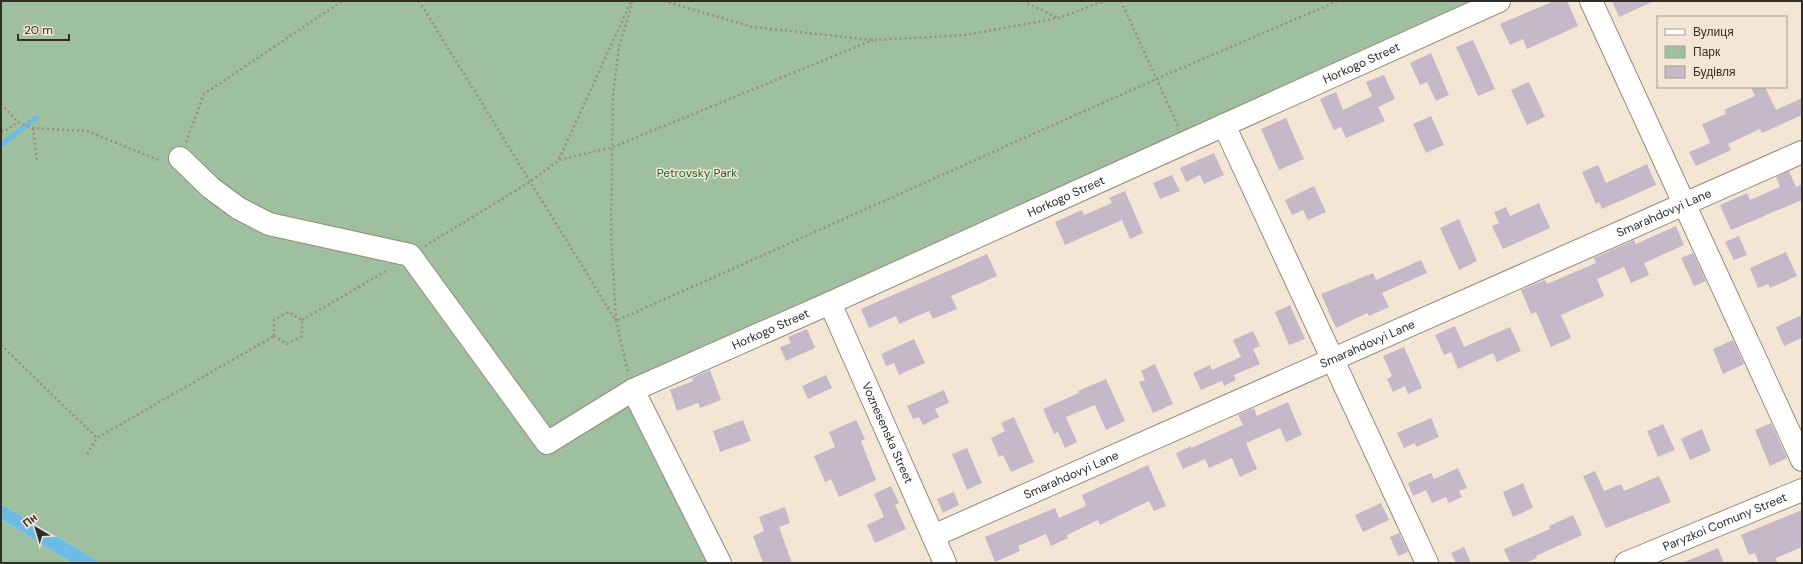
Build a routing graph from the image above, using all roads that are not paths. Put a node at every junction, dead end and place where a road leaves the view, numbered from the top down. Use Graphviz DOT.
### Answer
graph roads {
  1 [pos="1499,1"];
  2 [pos="1591,1"];
  3 [pos="1224,125"];
  4 [pos="1802,152"];
  5 [pos="172,160"];
  6 [pos="1684,204"];
  7 [pos="830,303"];
  8 [pos="1332,359"];
  9 [pos="633,390"];
  10 [pos="1802,460"];
  11 [pos="1802,490"];
  12 [pos="933,536"];
  13 [pos="720,563"];
  14 [pos="945,563"];
  15 [pos="1427,563"];
  16 [pos="1626,563"];
  1 -- 3 [label="street, Horkogo Street"];
  2 -- 6 [label="street"];
  3 -- 7 [label="street, Horkogo Street"];
  3 -- 8 [label="street"];
  4 -- 6 [label="street, Smarahdovyi Lane"];
  5 -- 9 [label="street, Horkogo Street"];
  6 -- 8 [label="street, Smarahdovyi Lane"];
  6 -- 10 [label="street"];
  7 -- 9 [label="street, Horkogo Street"];
  7 -- 12 [label="street, Voznesenska Street"];
  8 -- 12 [label="street, Smarahdovyi Lane"];
  8 -- 15 [label="street"];
  9 -- 13 [label="street"];
  11 -- 16 [label="street, Paryzkoi Comuny Street"];
  12 -- 14 [label="street, Voznesenska Street"];
}
